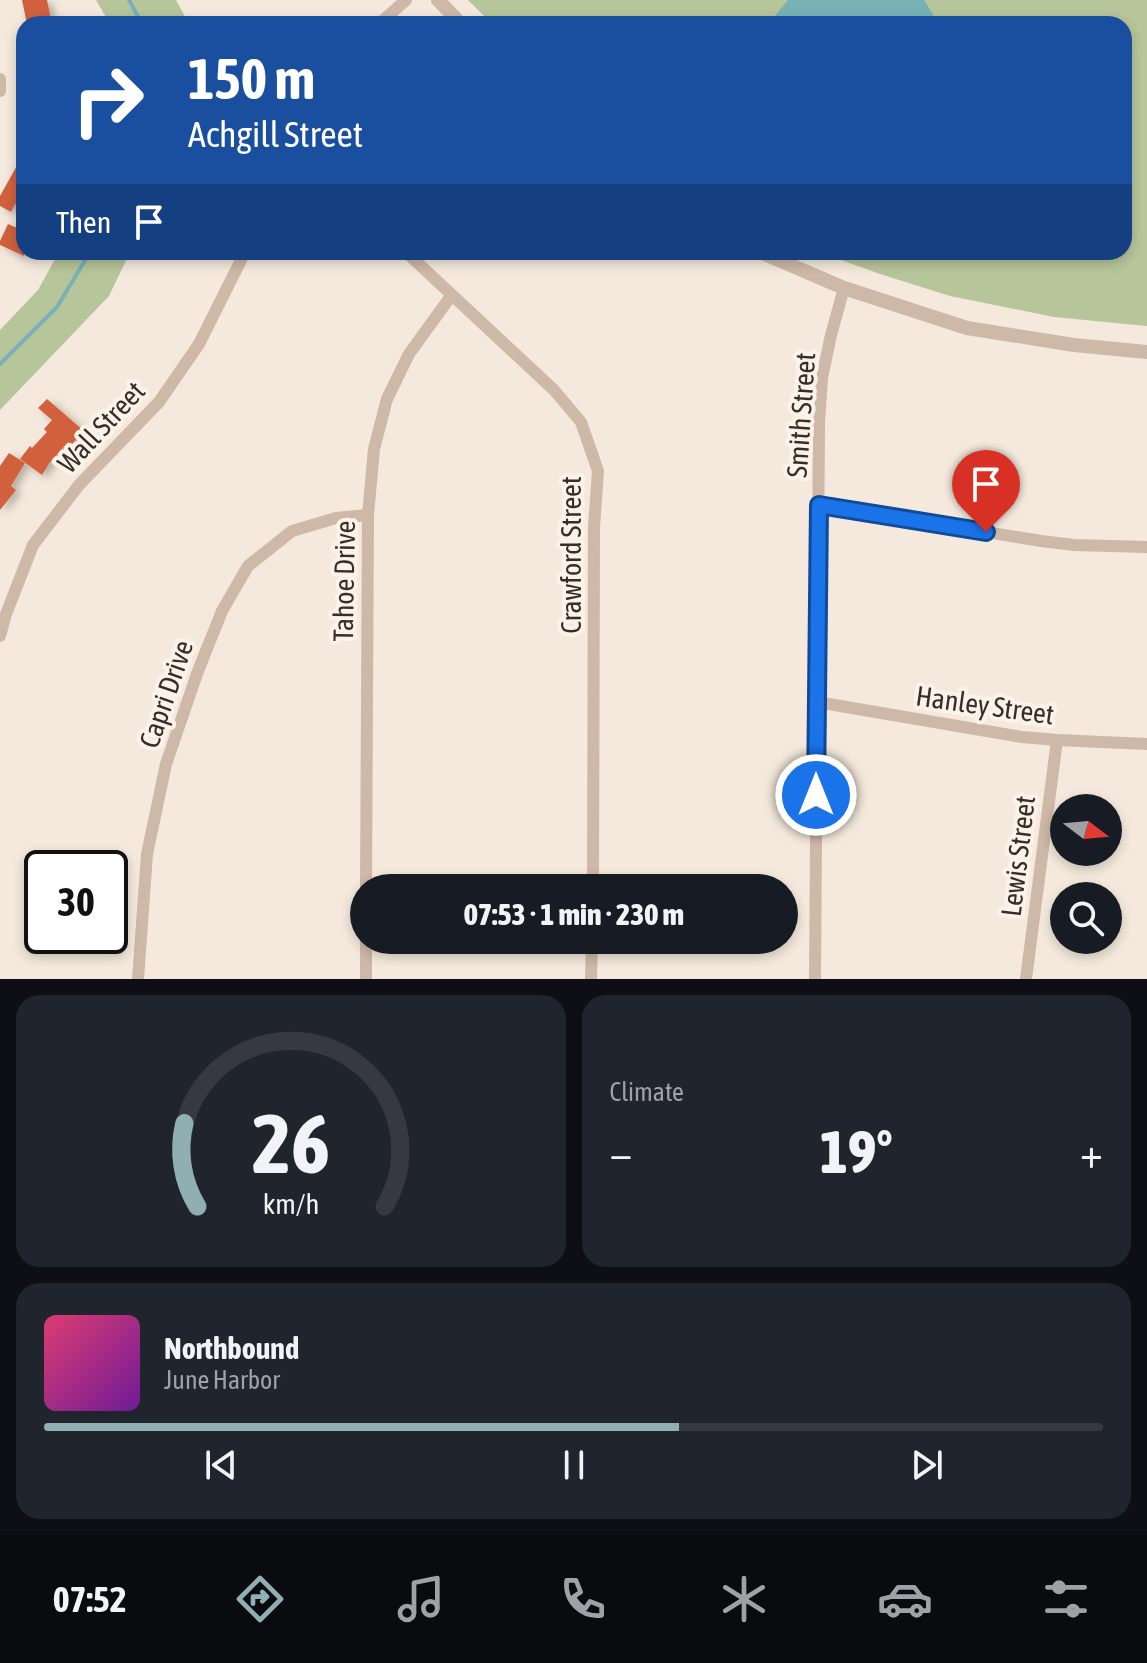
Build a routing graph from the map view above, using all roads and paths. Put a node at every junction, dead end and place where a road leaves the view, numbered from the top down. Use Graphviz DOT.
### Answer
graph roads {
  1 [pos="406,0"];
  2 [pos="438,0"];
  3 [pos="388,16"];
  4 [pos="453,16"];
  5 [pos="0,79"];
  6 [pos="0,91"];
  7 [pos="241,260"];
  8 [pos="414,260"];
  9 [pos="779,260"];
  10 [pos="844,288"];
  11 [pos="451,296"];
  12 [pos="1147,352"];
  13 [pos="819,505"];
  14 [pos="368,515"];
  15 [pos="1147,547"];
  16 [pos="0,636"];
  17 [pos="817,702"];
  18 [pos="1057,740"];
  19 [pos="1147,744"];
  20 [pos="366,874"];
  21 [pos="593,874"];
  22 [pos="366,954"];
  23 [pos="592,954"];
  24 [pos="138,979"];
  25 [pos="366,979"];
  26 [pos="591,979"];
  27 [pos="815,979"];
  28 [pos="1026,979"];
  1 -- 3 [label="street"];
  2 -- 4 [label="street"];
  5 -- 6 [label="street"];
  7 -- 16 [label="street, Wall Street"];
  8 -- 11 [label="street, Crawford Street"];
  9 -- 10 [label="street"];
  10 -- 12 [label="street"];
  10 -- 13 [label="street, Smith Street"];
  11 -- 14 [label="street, Tahoe Drive"];
  11 -- 21 [label="street, Crawford Street"];
  13 -- 15 [label="street"];
  13 -- 17 [label="street, Smith Street"];
  14 -- 20 [label="street, Tahoe Drive"];
  14 -- 24 [label="street, Capri Drive"];
  17 -- 18 [label="street, Hanley Street"];
  17 -- 27 [label="street, Smith Street"];
  18 -- 19 [label="street, Hanley Street"];
  18 -- 28 [label="street, Lewis Street"];
  22 -- 25 [label="street"];
  23 -- 26 [label="street"];
}
